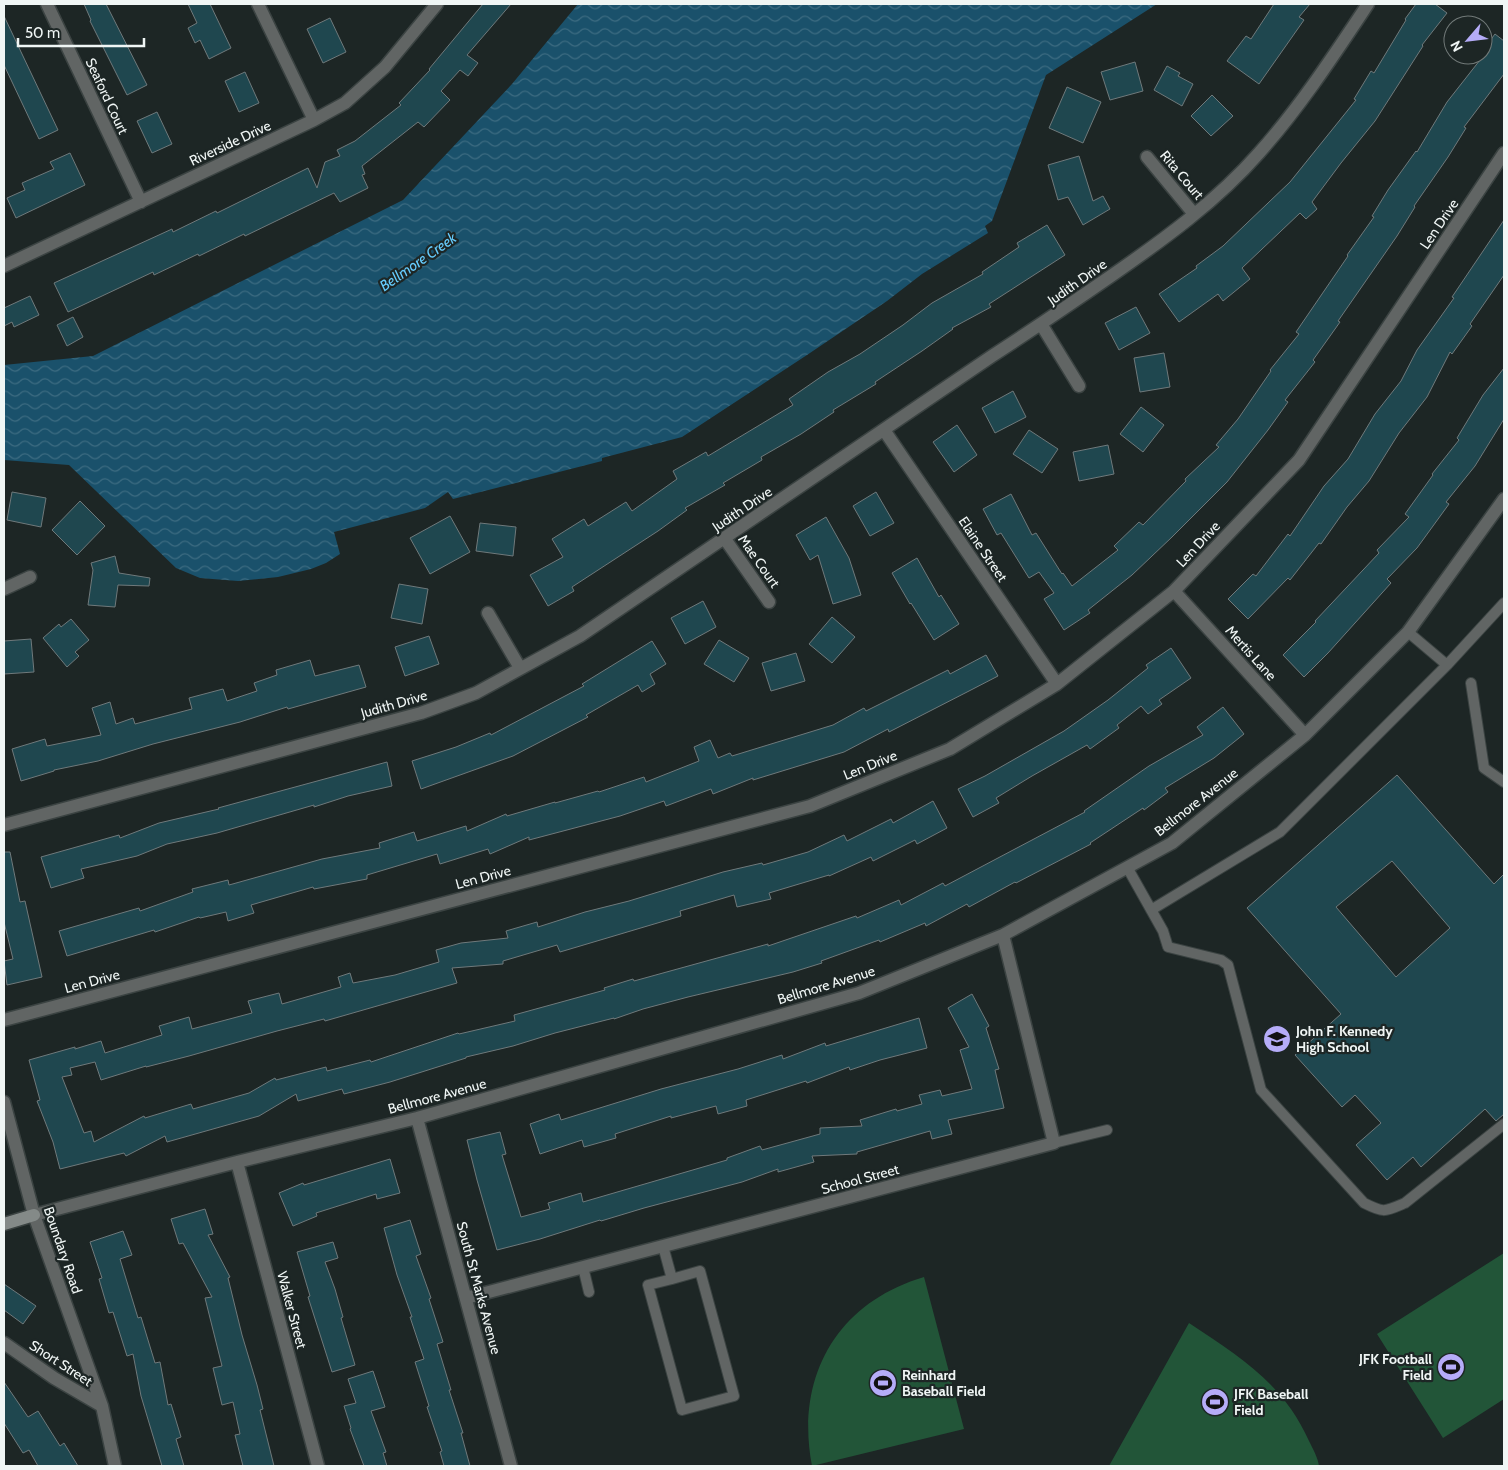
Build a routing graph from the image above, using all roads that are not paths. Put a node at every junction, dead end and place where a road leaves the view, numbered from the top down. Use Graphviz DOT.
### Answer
graph roads {
  1 [pos="47,4"];
  2 [pos="258,4"];
  3 [pos="437,4"];
  4 [pos="1368,4"];
  5 [pos="314,120"];
  6 [pos="1504,153"];
  7 [pos="1147,157"];
  8 [pos="141,202"];
  9 [pos="1194,214"];
  10 [pos="4,266"];
  11 [pos="1042,324"];
  12 [pos="1079,386"];
  13 [pos="884,430"];
  14 [pos="1503,506"];
  15 [pos="725,538"];
  16 [pos="30,577"];
  17 [pos="4,589"];
  18 [pos="1174,591"];
  19 [pos="769,602"];
  20 [pos="1504,603"];
  21 [pos="488,613"];
  22 [pos="1408,632"];
  23 [pos="1447,665"];
  24 [pos="520,668"];
  25 [pos="1471,683"];
  26 [pos="1057,684"];
  27 [pos="1305,735"];
  28 [pos="1504,782"];
  29 [pos="4,826"];
  30 [pos="1127,867"];
  31 [pos="1150,910"];
  32 [pos="1003,934"];
  33 [pos="4,1020"];
  34 [pos="4,1102"];
  35 [pos="417,1118"];
  36 [pos="1504,1124"];
  37 [pos="1107,1130"];
  38 [pos="1054,1143"];
  39 [pos="237,1162"];
  40 [pos="34,1215"];
  41 [pos="4,1224"];
  42 [pos="663,1246"];
  43 [pos="583,1267"];
  44 [pos="672,1279"];
  45 [pos="589,1292"];
  46 [pos="466,1298"];
  47 [pos="4,1343"];
  48 [pos="102,1406"];
  49 [pos="115,1466"];
  50 [pos="318,1466"];
  51 [pos="512,1466"];
  1 -- 8 [label="street, Seaford Court"];
  2 -- 5 [label="street"];
  3 -- 5 [label="street, Riverside Drive"];
  4 -- 9 [label="street, Judith Drive"];
  5 -- 8 [label="street, Riverside Drive"];
  6 -- 18 [label="street, Len Drive"];
  7 -- 9 [label="street, Rita Court"];
  8 -- 10 [label="street, Riverside Drive"];
  9 -- 11 [label="street, Judith Drive"];
  11 -- 12 [label="street"];
  11 -- 13 [label="street, Judith Drive"];
  13 -- 15 [label="street, Judith Drive"];
  13 -- 26 [label="street, Elaine Street"];
  14 -- 22 [label="street, Bellmore Avenue"];
  15 -- 19 [label="street, Mae Court"];
  15 -- 24 [label="street, Judith Drive"];
  16 -- 17 [label="street"];
  18 -- 26 [label="street, Len Drive"];
  18 -- 27 [label="street, Mertis Lane"];
  20 -- 23 [label="lane"];
  21 -- 24 [label="street"];
  22 -- 23 [label="lane"];
  22 -- 27 [label="street, Bellmore Avenue"];
  23 -- 31 [label="lane"];
  24 -- 29 [label="street, Judith Drive"];
  25 -- 28 [label="lane"];
  26 -- 33 [label="street, Len Drive"];
  27 -- 30 [label="street, Bellmore Avenue"];
  30 -- 31 [label="lane"];
  30 -- 32 [label="street, Bellmore Avenue"];
  31 -- 36 [label="lane"];
  32 -- 35 [label="street, Bellmore Avenue"];
  32 -- 38 [label="street"];
  34 -- 40 [label="street, Boundary Road"];
  35 -- 39 [label="street, Bellmore Avenue"];
  35 -- 46 [label="street, South St Marks Avenue"];
  37 -- 38 [label="lane"];
  38 -- 42 [label="street, School Street"];
  39 -- 40 [label="street, Bellmore Avenue"];
  39 -- 50 [label="street, Walker Street"];
  40 -- 41 [label="street, Bellmore Avenue"];
  40 -- 48 [label="street, Boundary Road"];
  42 -- 43 [label="street, School Street"];
  42 -- 44 [label="lane"];
  43 -- 45 [label="lane"];
  43 -- 46 [label="street, School Street"];
  44 -- 44 [label="lane"];
  46 -- 51 [label="street, South St Marks Avenue"];
  47 -- 48 [label="street, Short Street"];
  48 -- 49 [label="street, Boundary Road"];
}
